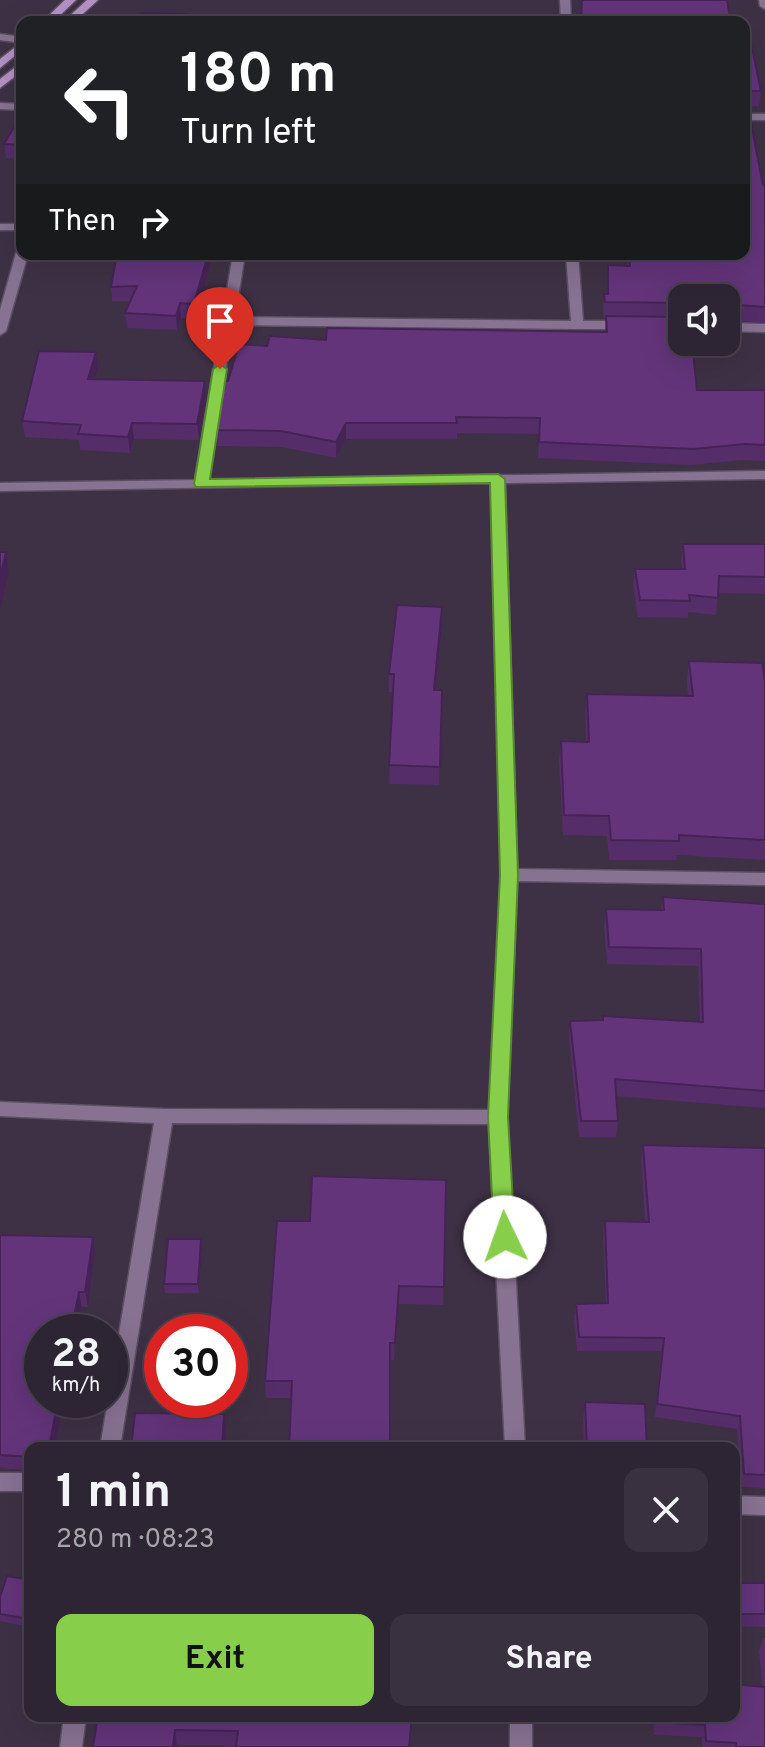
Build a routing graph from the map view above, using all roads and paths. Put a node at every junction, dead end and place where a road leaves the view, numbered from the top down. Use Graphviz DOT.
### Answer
graph roads {
  1 [pos="71,0"];
  2 [pos="93,0"];
  3 [pos="54,16"];
  4 [pos="75,16"];
  5 [pos="16,48"];
  6 [pos="0,65"];
  7 [pos="16,70"];
  8 [pos="0,85"];
  9 [pos="20,260"];
  10 [pos="238,260"];
  11 [pos="572,260"];
  12 [pos="229,321"];
  13 [pos="577,325"];
  14 [pos="637,325"];
  15 [pos="740,327"];
  16 [pos="765,328"];
  17 [pos="0,331"];
  18 [pos="765,475"];
  19 [pos="498,479"];
  20 [pos="201,484"];
  21 [pos="0,487"];
  22 [pos="509,875"];
  23 [pos="765,879"];
  24 [pos="0,1109"];
  25 [pos="164,1116"];
  26 [pos="498,1117"];
  27 [pos="111,1442"];
  28 [pos="515,1442"];
  29 [pos="0,1482"];
  30 [pos="24,1482"];
  31 [pos="740,1505"];
  32 [pos="765,1506"];
  33 [pos="74,1722"];
  34 [pos="521,1722"];
  35 [pos="71,1747"];
  36 [pos="521,1747"];
  1 -- 3 [label="street"];
  2 -- 4 [label="street"];
  5 -- 6 [label="street"];
  7 -- 8 [label="street"];
  9 -- 17 [label="street"];
  10 -- 12 [label="street"];
  11 -- 13 [label="street"];
  12 -- 13 [label="street"];
  12 -- 20 [label="street"];
  13 -- 14 [label="street"];
  15 -- 16 [label="street"];
  18 -- 19 [label="street"];
  19 -- 20 [label="street"];
  19 -- 22 [label="street"];
  20 -- 21 [label="street"];
  22 -- 23 [label="street"];
  22 -- 26 [label="street"];
  24 -- 25 [label="street"];
  25 -- 26 [label="street"];
  25 -- 27 [label="street"];
  26 -- 28 [label="street"];
  29 -- 30 [label="street"];
  31 -- 32 [label="street"];
  33 -- 35 [label="street"];
  34 -- 36 [label="street"];
}
